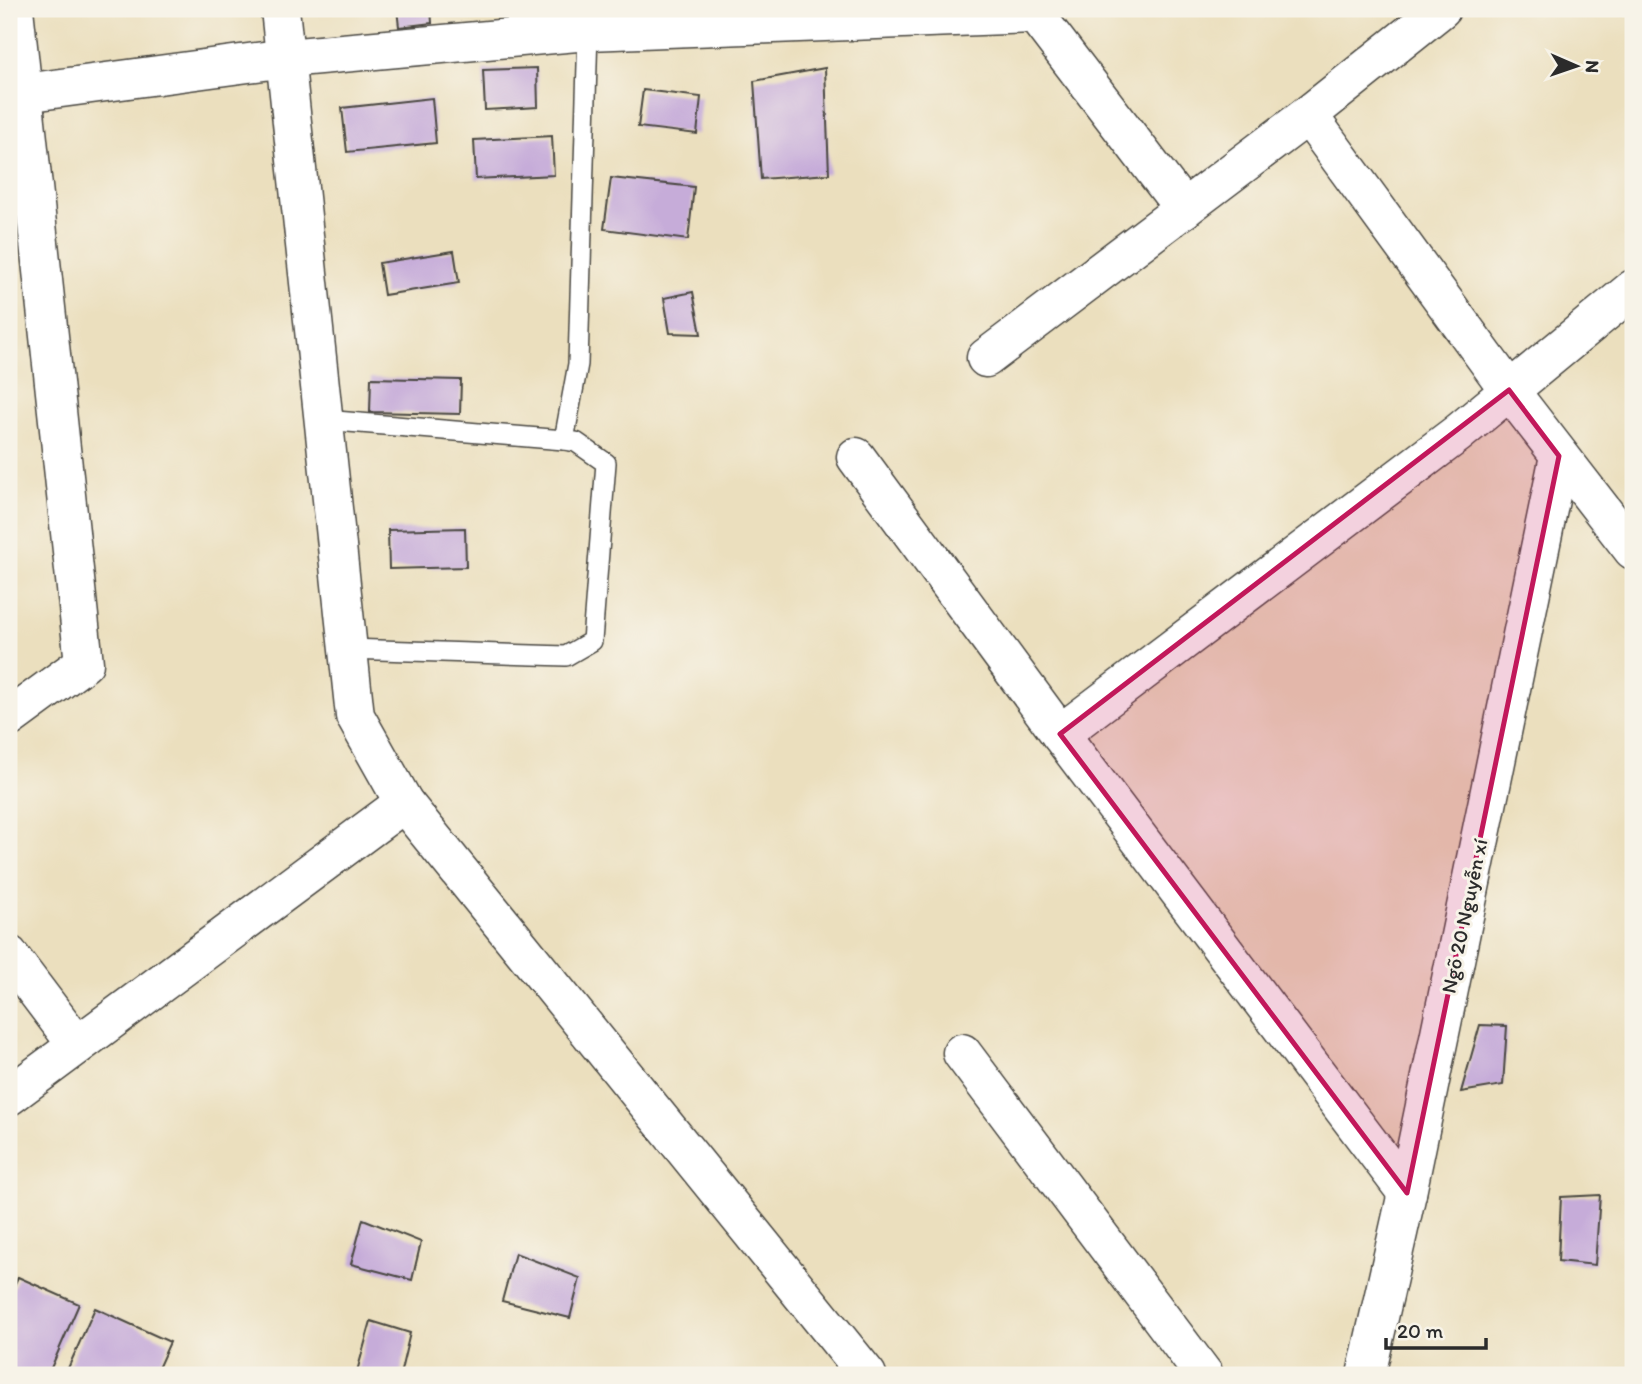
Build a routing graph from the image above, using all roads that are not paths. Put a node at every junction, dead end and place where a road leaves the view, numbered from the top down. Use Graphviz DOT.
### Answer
graph roads {
  1 [pos="14,9"];
  2 [pos="281,9"];
  3 [pos="1441,9"];
  4 [pos="1035,12"];
  5 [pos="588,31"];
  6 [pos="286,58"];
  7 [pos="24,93"];
  8 [pos="1308,115"];
  9 [pos="9,127"];
  10 [pos="1184,209"];
  11 [pos="1633,289"];
  12 [pos="986,358"];
  13 [pos="1509,390"];
  14 [pos="324,420"];
  15 [pos="564,440"];
  16 [pos="1559,456"];
  17 [pos="856,457"];
  18 [pos="1633,550"];
  19 [pos="348,649"];
  20 [pos="9,718"];
  21 [pos="1060,734"];
  22 [pos="404,803"];
  23 [pos="9,954"];
  24 [pos="77,1045"];
  25 [pos="962,1053"];
  26 [pos="9,1096"];
  27 [pos="1407,1193"];
  28 [pos="1370,1362"];
  29 [pos="867,1375"];
  30 [pos="1204,1375"];
  31 [pos="1338,1375"];
  1 -- 7 [label="street"];
  2 -- 6 [label="street"];
  3 -- 8 [label="street"];
  4 -- 5 [label="street"];
  4 -- 10 [label="street"];
  5 -- 6 [label="street"];
  5 -- 15 [label="lane"];
  6 -- 7 [label="street"];
  6 -- 14 [label="street"];
  7 -- 9 [label="street"];
  7 -- 20 [label="street"];
  8 -- 10 [label="street"];
  8 -- 13 [label="street"];
  10 -- 12 [label="street"];
  11 -- 13 [label="street"];
  13 -- 16 [label="street"];
  13 -- 21 [label="street"];
  14 -- 15 [label="lane"];
  14 -- 19 [label="street"];
  15 -- 19 [label="lane"];
  16 -- 18 [label="street"];
  16 -- 27 [label="street, Ngõ 20 Nguyễn xí"];
  17 -- 21 [label="street"];
  19 -- 22 [label="street"];
  21 -- 27 [label="street"];
  22 -- 24 [label="street"];
  22 -- 29 [label="street"];
  23 -- 24 [label="street"];
  24 -- 26 [label="street"];
  25 -- 30 [label="street"];
  27 -- 28 [label="street, Ngõ 20 Nguyễn xí"];
  28 -- 31 [label="street"];
}
